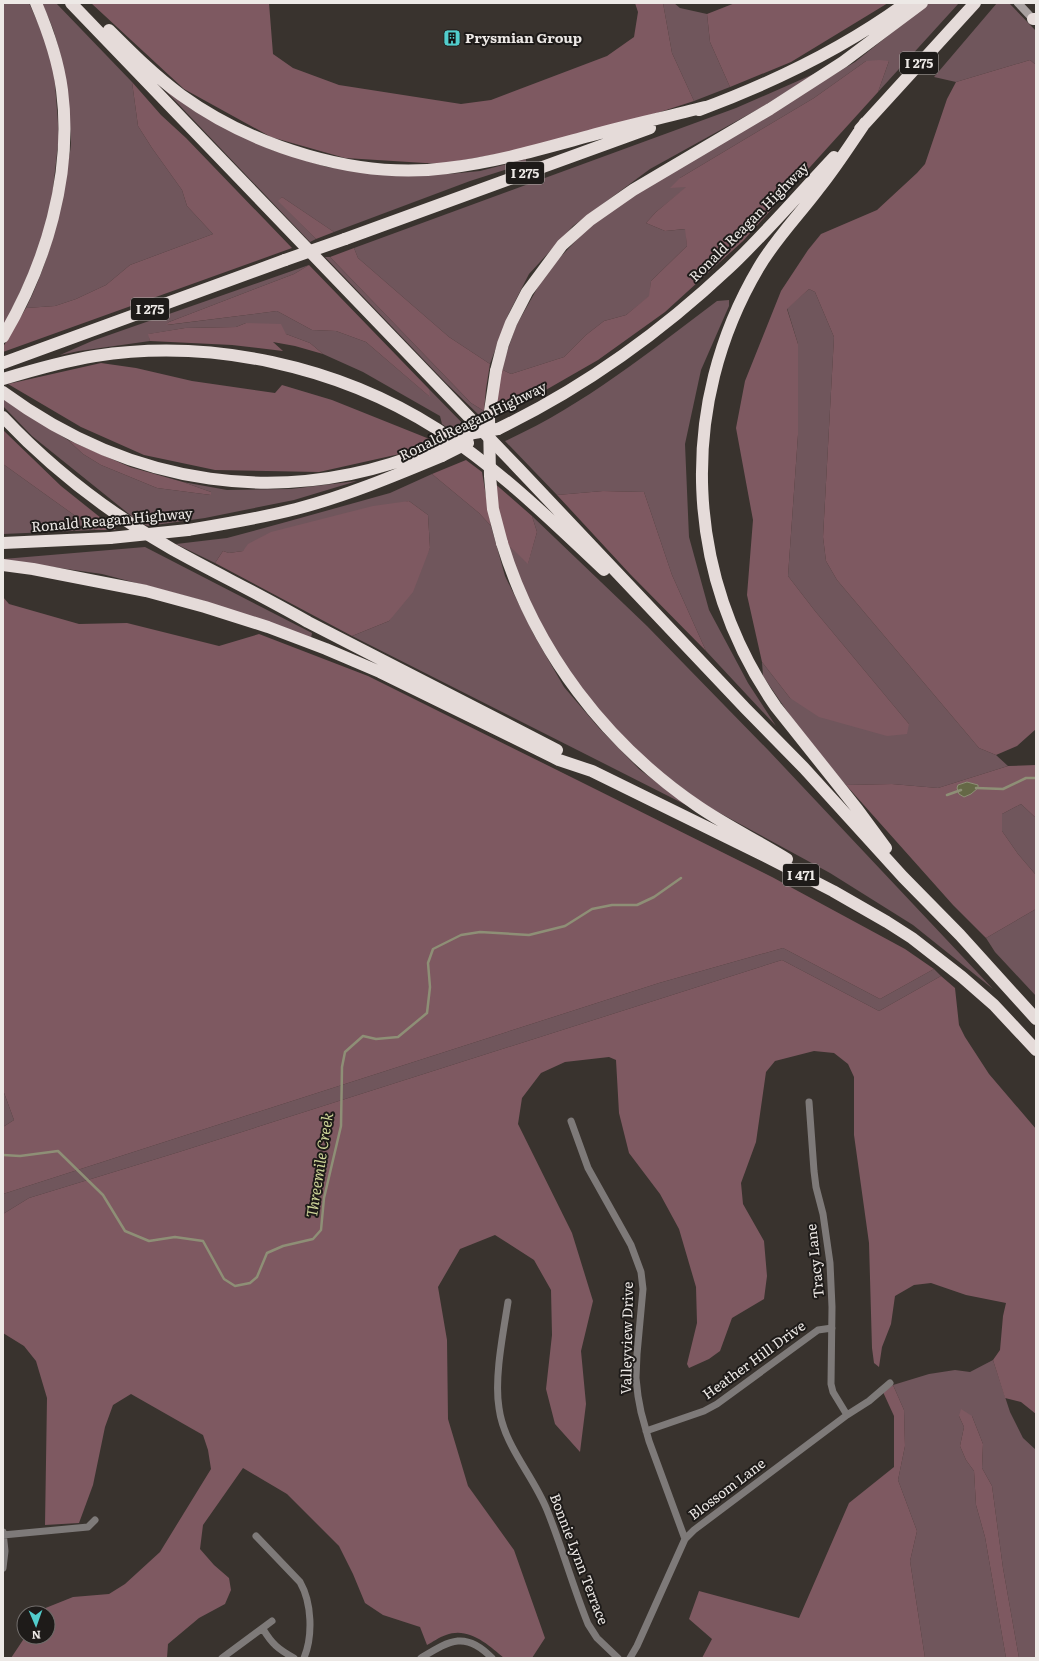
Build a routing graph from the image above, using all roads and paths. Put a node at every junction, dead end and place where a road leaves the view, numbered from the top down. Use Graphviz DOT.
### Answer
graph roads {
  1 [pos="36,3"];
  2 [pos="72,3"];
  3 [pos="906,3"];
  4 [pos="922,3"];
  5 [pos="975,3"];
  6 [pos="1018,3"];
  7 [pos="1034,19"];
  8 [pos="705,107"];
  9 [pos="865,123"];
  10 [pos="3,336"];
  11 [pos="3,363"];
  12 [pos="3,379"];
  13 [pos="3,392"];
  14 [pos="3,417"];
  15 [pos="437,453"];
  16 [pos="3,543"];
  17 [pos="3,565"];
  18 [pos="645,604"];
  19 [pos="592,771"];
  20 [pos="903,876"];
  21 [pos="866,909"];
  22 [pos="1036,1019"];
  23 [pos="1036,1050"];
  24 [pos="809,1102"];
  25 [pos="571,1121"];
  26 [pos="508,1302"];
  27 [pos="832,1328"];
  28 [pos="890,1383"];
  29 [pos="847,1415"];
  30 [pos="646,1431"];
  31 [pos="95,1520"];
  32 [pos="3,1534"];
  33 [pos="256,1536"];
  34 [pos="685,1539"];
  35 [pos="3,1568"];
  36 [pos="272,1621"];
  37 [pos="263,1629"];
  38 [pos="222,1658"];
  39 [pos="294,1658"];
  40 [pos="304,1658"];
  41 [pos="421,1658"];
  42 [pos="492,1658"];
  43 [pos="618,1658"];
  44 [pos="630,1658"];
  1 -- 10 [label="highway"];
  2 -- 8 [label="highway"];
  2 -- 18 [label="highway"];
  3 -- 8 [label="highway, I 275"];
  4 -- 21 [label="highway, bridge"];
  5 -- 9 [label="highway, Ronald Reagan Highway / I 275"];
  6 -- 7 [label="main road"];
  8 -- 11 [label="highway, I 275, bridge"];
  9 -- 15 [label="highway, Ronald Reagan Highway / I 275, bridge"];
  9 -- 20 [label="highway"];
  12 -- 18 [label="highway"];
  13 -- 15 [label="highway"];
  14 -- 19 [label="highway"];
  15 -- 16 [label="highway, Ronald Reagan Highway / I 275, bridge"];
  17 -- 19 [label="highway"];
  18 -- 20 [label="highway"];
  19 -- 21 [label="highway, I 471"];
  20 -- 22 [label="highway"];
  21 -- 23 [label="highway, I 471"];
  24 -- 27 [label="street, Tracy Lane"];
  25 -- 30 [label="street, Valleyview Drive"];
  26 -- 43 [label="street, Bonnie Lynn Terrace"];
  27 -- 29 [label="street, Tracy Lane"];
  27 -- 30 [label="street, Heather Hill Drive"];
  28 -- 29 [label="street, Blossom Lane"];
  29 -- 34 [label="street, Blossom Lane"];
  30 -- 34 [label="street, Valleyview Drive"];
  31 -- 32 [label="street"];
  32 -- 35 [label="street"];
  33 -- 40 [label="street"];
  34 -- 44 [label="street, Blossom Lane"];
  36 -- 37 [label="street"];
  37 -- 38 [label="street"];
  37 -- 39 [label="street"];
  41 -- 42 [label="street"];
}
